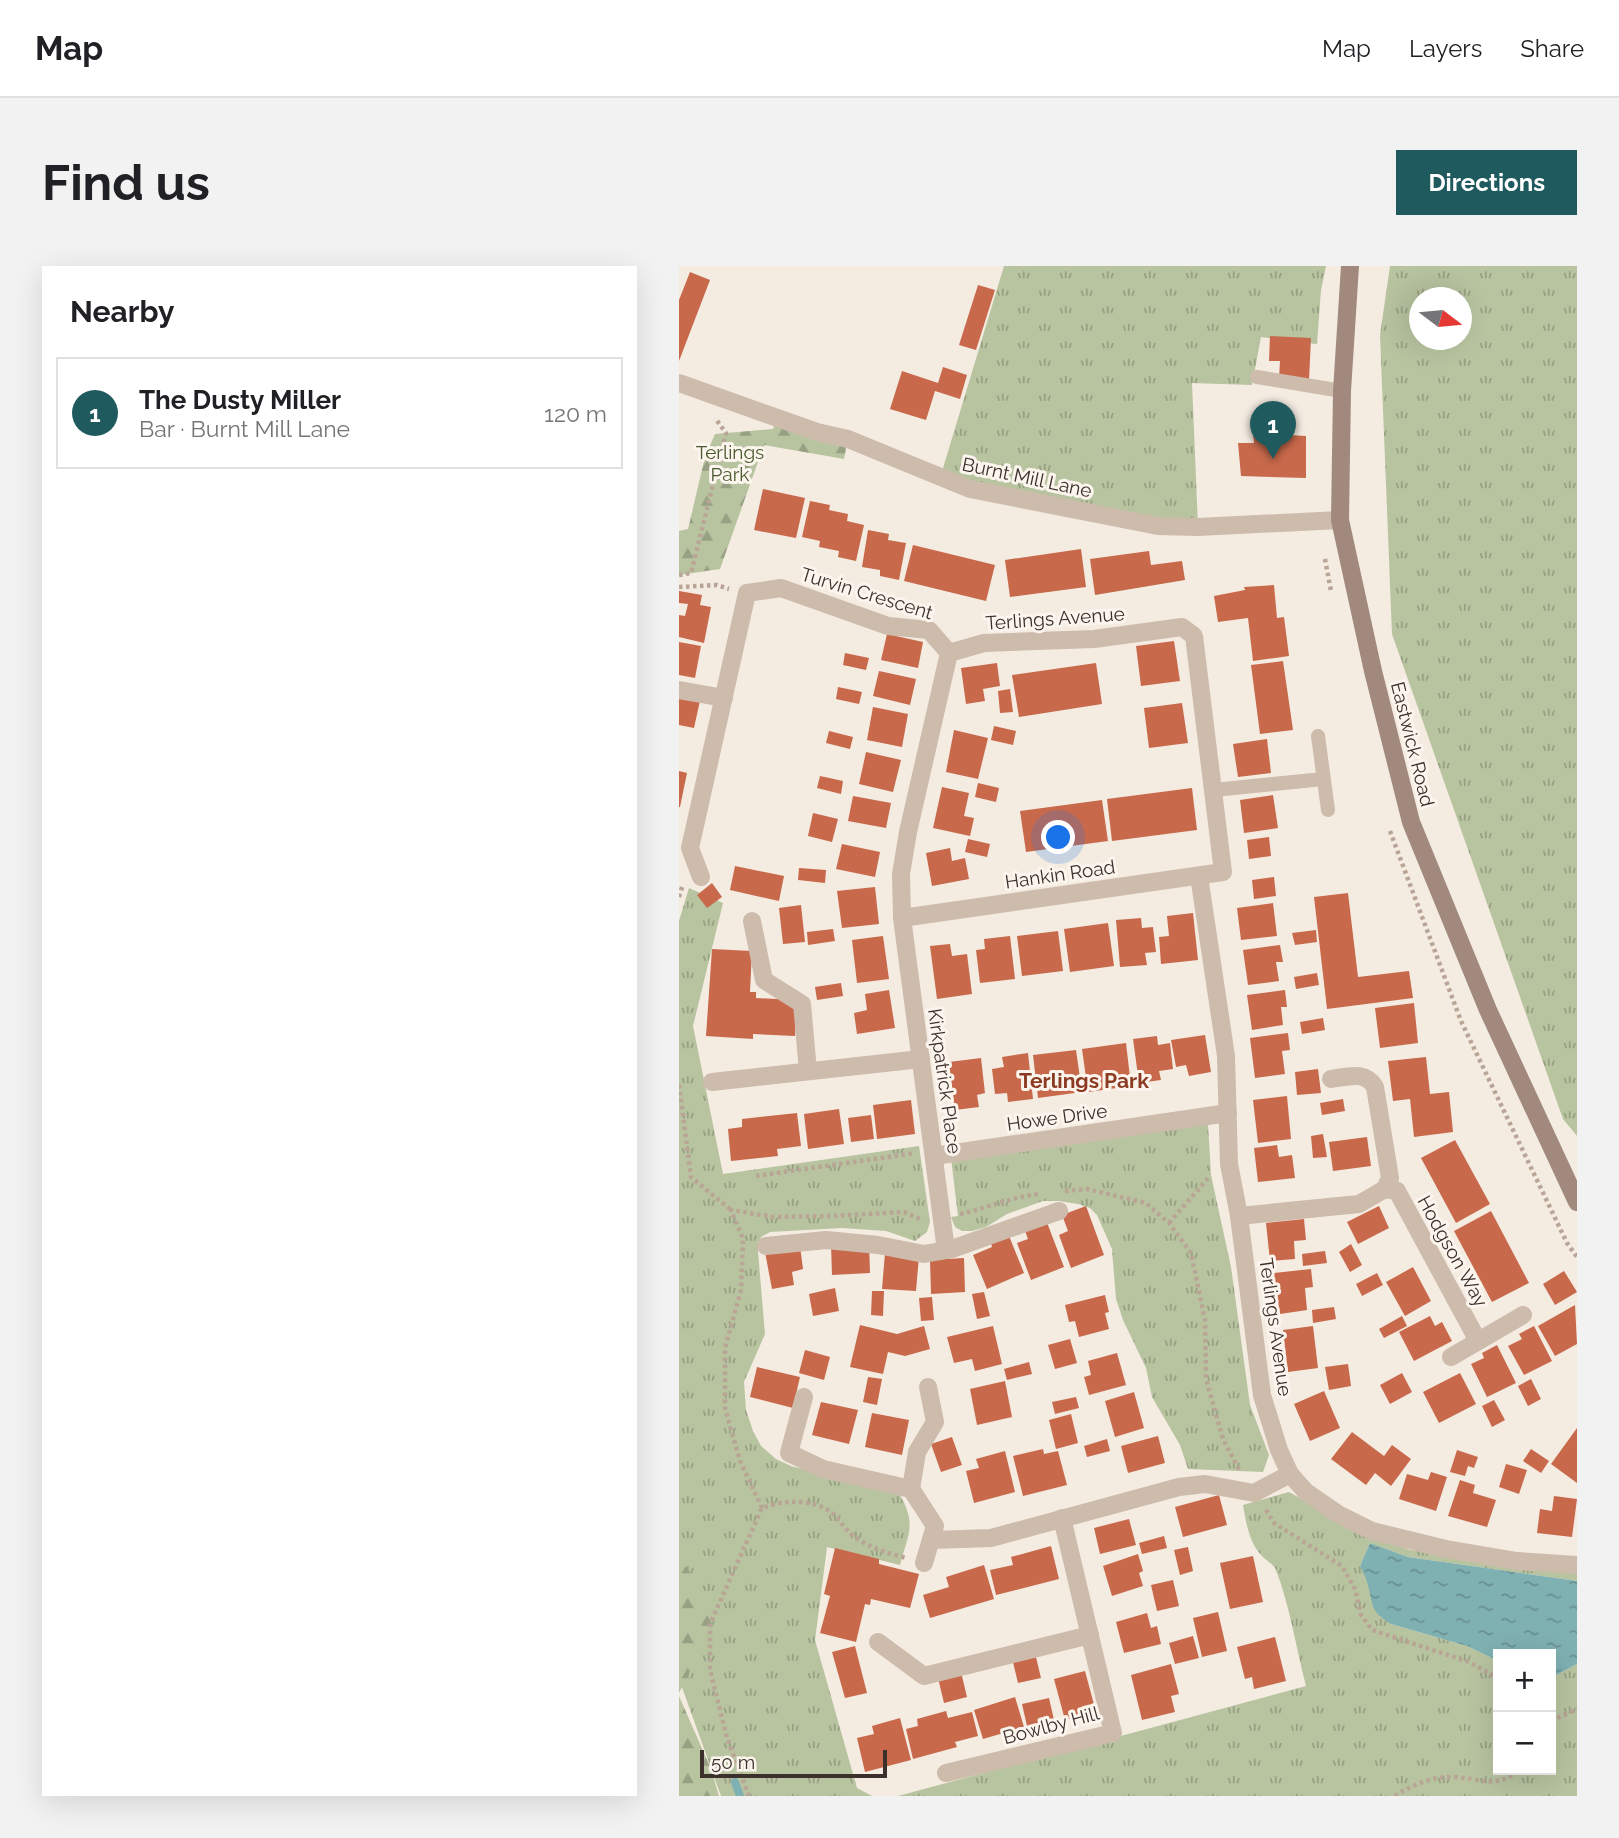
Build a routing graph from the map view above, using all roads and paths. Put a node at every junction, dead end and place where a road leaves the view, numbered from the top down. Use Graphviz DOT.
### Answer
graph roads {
  1 [pos="1350,266"];
  2 [pos="1258,377"];
  3 [pos="679,383"];
  4 [pos="1342,391"];
  5 [pos="726,433"];
  6 [pos="1340,520"];
  7 [pos="679,575"];
  8 [pos="679,587"];
  9 [pos="747,593"];
  10 [pos="949,653"];
  11 [pos="679,690"];
  12 [pos="724,698"];
  13 [pos="1318,736"];
  14 [pos="1323,779"];
  15 [pos="1214,790"];
  16 [pos="1328,810"];
  17 [pos="1223,872"];
  18 [pos="1199,876"];
  19 [pos="701,877"];
  20 [pos="902,918"];
  21 [pos="753,921"];
  22 [pos="921,1059"];
  23 [pos="808,1071"];
  24 [pos="1331,1079"];
  25 [pos="712,1082"];
  26 [pos="679,1085"];
  27 [pos="1228,1113"];
  28 [pos="934,1153"];
  29 [pos="1229,1164"];
  30 [pos="756,1176"];
  31 [pos="1385,1189"];
  32 [pos="1060,1192"];
  33 [pos="1046,1193"];
  34 [pos="1577,1202"];
  35 [pos="731,1210"];
  36 [pos="1059,1211"];
  37 [pos="1239,1216"];
  38 [pos="942,1217"];
  39 [pos="1169,1223"];
  40 [pos="766,1246"];
  41 [pos="946,1250"];
  42 [pos="1523,1315"];
  43 [pos="1478,1341"];
  44 [pos="1451,1357"];
  45 [pos="928,1387"];
  46 [pos="804,1397"];
  47 [pos="1290,1474"];
  48 [pos="911,1489"];
  49 [pos="1254,1493"];
  50 [pos="762,1508"];
  51 [pos="1062,1518"];
  52 [pos="931,1540"];
  53 [pos="924,1563"];
  54 [pos="1577,1565"];
  55 [pos="1090,1635"];
  56 [pos="878,1642"];
  57 [pos="1493,1675"];
  58 [pos="1577,1709"];
  59 [pos="1556,1719"];
  60 [pos="946,1773"];
  61 [pos="1514,1775"];
  62 [pos="749,1796"];
  63 [pos="1395,1796"];
  1 -- 4 [label="street, Eastwick Road"];
  2 -- 4 [label="lane"];
  3 -- 6 [label="street, Burnt Mill Lane"];
  4 -- 6 [label="street, Eastwick Road"];
  5 -- 7 [label="path"];
  6 -- 34 [label="street, Eastwick Road"];
  8 -- 9 [label="path"];
  9 -- 10 [label="street, Turvin Crescent"];
  9 -- 12 [label="street"];
  10 -- 15 [label="street, Terlings Avenue"];
  10 -- 20 [label="street"];
  11 -- 12 [label="street"];
  12 -- 19 [label="street"];
  13 -- 14 [label="lane"];
  14 -- 15 [label="lane"];
  14 -- 16 [label="lane"];
  15 -- 17 [label="street, Terlings Avenue"];
  17 -- 18 [label="street, Hankin Road"];
  18 -- 20 [label="street, Hankin Road"];
  18 -- 27 [label="street, Terlings Avenue"];
  20 -- 22 [label="street, Kirkpatrick Place"];
  21 -- 23 [label="street"];
  22 -- 23 [label="street"];
  22 -- 28 [label="street, Kirkpatrick Place"];
  23 -- 25 [label="street"];
  24 -- 31 [label="street"];
  26 -- 35 [label="path"];
  27 -- 28 [label="street, Howe Drive"];
  27 -- 29 [label="street, Terlings Avenue"];
  28 -- 30 [label="path"];
  28 -- 38 [label="street, Kirkpatrick Place"];
  29 -- 37 [label="street, Terlings Avenue"];
  29 -- 39 [label="path"];
  31 -- 37 [label="street"];
  31 -- 43 [label="street, Hodgson Way"];
  32 -- 39 [label="path"];
  33 -- 38 [label="path"];
  35 -- 38 [label="path"];
  35 -- 50 [label="path"];
  36 -- 41 [label="street"];
  37 -- 47 [label="street, Terlings Avenue"];
  38 -- 41 [label="street, Kirkpatrick Place"];
  39 -- 49 [label="path"];
  40 -- 41 [label="street"];
  42 -- 43 [label="street, Hodgson Way"];
  43 -- 44 [label="street, Hodgson Way"];
  45 -- 48 [label="street"];
  46 -- 48 [label="street"];
  47 -- 49 [label="street"];
  47 -- 54 [label="street, Terlings Avenue"];
  48 -- 52 [label="street"];
  49 -- 51 [label="street"];
  49 -- 57 [label="path"];
  50 -- 53 [label="path"];
  50 -- 62 [label="path"];
  51 -- 52 [label="street"];
  51 -- 55 [label="street, Bowlby Hill"];
  52 -- 53 [label="street"];
  55 -- 56 [label="street"];
  55 -- 60 [label="street, Bowlby Hill"];
  58 -- 59 [label="path"];
  61 -- 63 [label="path"];
}
